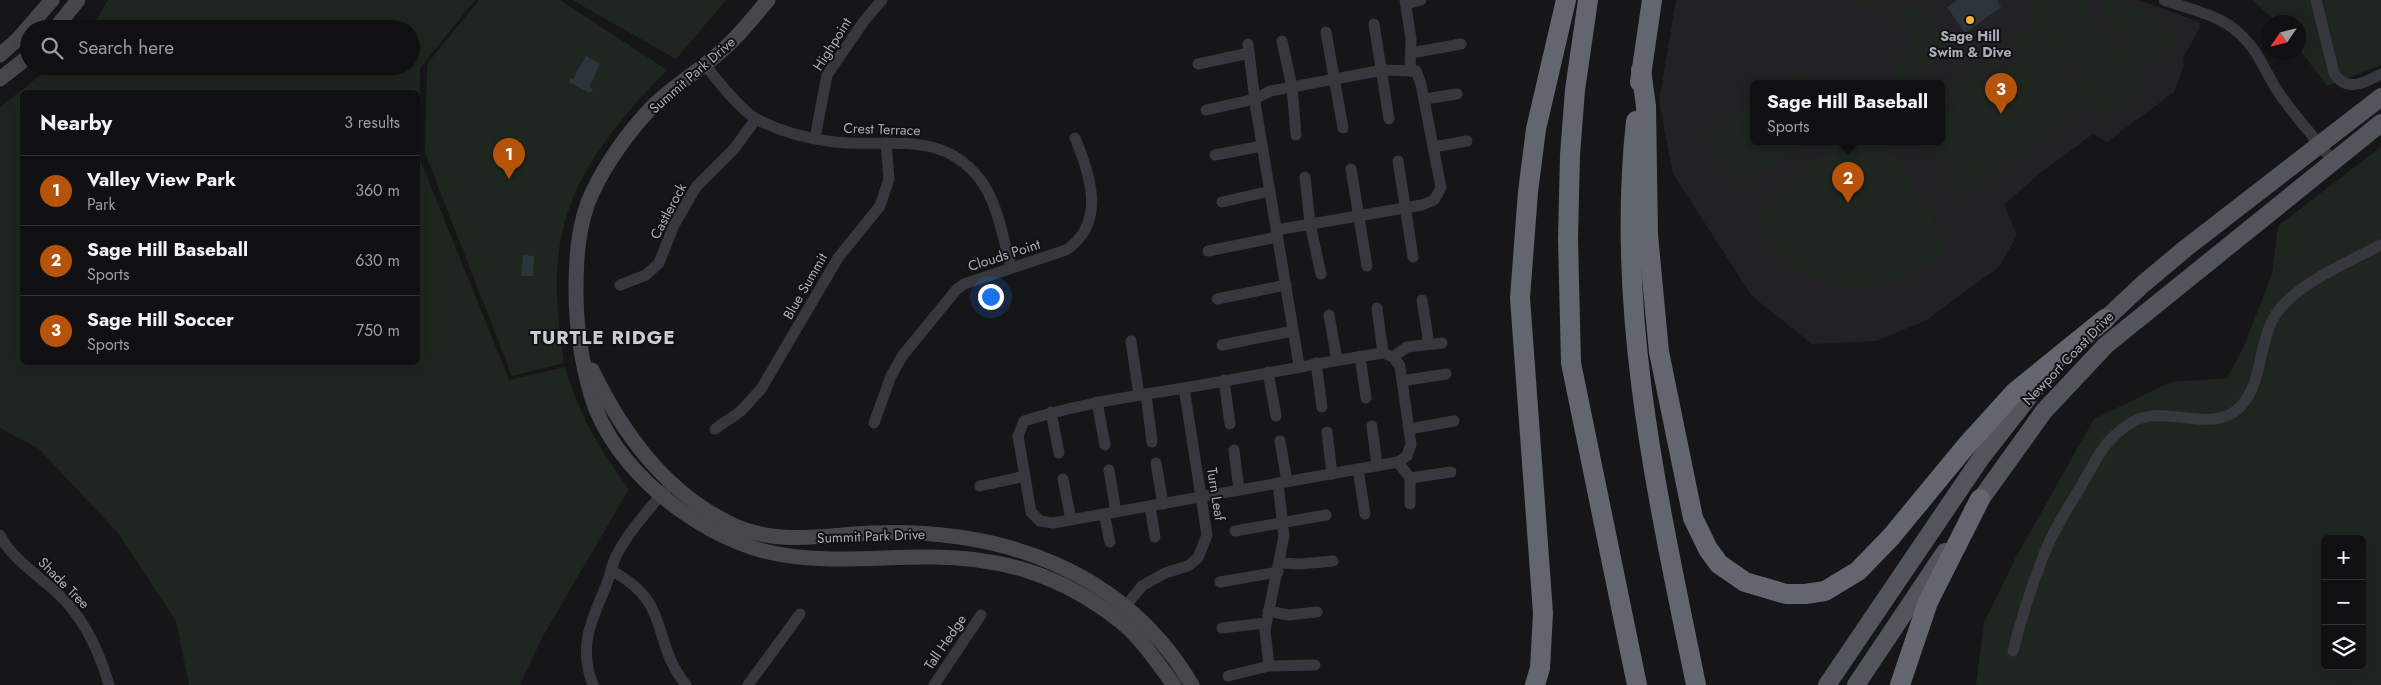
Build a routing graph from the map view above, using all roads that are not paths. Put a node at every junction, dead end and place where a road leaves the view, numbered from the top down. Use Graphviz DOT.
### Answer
graph roads {
  1 [pos="52,0"];
  2 [pos="78,0"];
  3 [pos="768,0"];
  4 [pos="882,0"];
  5 [pos="1421,0"];
  6 [pos="1566,0"];
  7 [pos="1588,0"];
  8 [pos="1652,0"];
  9 [pos="2164,0"];
  10 [pos="2316,0"];
  11 [pos="1406,2"];
  12 [pos="35,20"];
  13 [pos="62,20"];
  14 [pos="1374,24"];
  15 [pos="1326,32"];
  16 [pos="20,37"];
  17 [pos="1282,41"];
  18 [pos="1461,44"];
  19 [pos="1411,53"];
  20 [pos="0,55"];
  21 [pos="20,63"];
  22 [pos="1198,64"];
  23 [pos="705,65"];
  24 [pos="1383,70"];
  25 [pos="1641,70"];
  26 [pos="1413,71"];
  27 [pos="2381,74"];
  28 [pos="0,79"];
  29 [pos="1336,80"];
  30 [pos="1292,87"];
  31 [pos="1457,94"];
  32 [pos="2381,97"];
  33 [pos="1255,99"];
  34 [pos="1424,99"];
  35 [pos="1206,110"];
  36 [pos="756,119"];
  37 [pos="1389,119"];
  38 [pos="2381,123"];
  39 [pos="1343,128"];
  40 [pos="1296,135"];
  41 [pos="815,138"];
  42 [pos="1075,138"];
  43 [pos="1467,141"];
  44 [pos="886,143"];
  45 [pos="2320,145"];
  46 [pos="1262,146"];
  47 [pos="1434,147"];
  48 [pos="1215,155"];
  49 [pos="1398,161"];
  50 [pos="2333,162"];
  51 [pos="1351,169"];
  52 [pos="1305,177"];
  53 [pos="1270,191"];
  54 [pos="1222,202"];
  55 [pos="1405,208"];
  56 [pos="1358,216"];
  57 [pos="1310,224"];
  58 [pos="1277,234"];
  59 [pos="2381,245"];
  60 [pos="1208,251"];
  61 [pos="1414,258"];
  62 [pos="1367,266"];
  63 [pos="1011,267"];
  64 [pos="1321,274"];
  65 [pos="620,285"];
  66 [pos="1286,286"];
  67 [pos="1217,299"];
  68 [pos="1422,300"];
  69 [pos="1376,308"];
  70 [pos="1329,315"];
  71 [pos="2105,319"];
  72 [pos="1294,331"];
  73 [pos="1131,342"];
  74 [pos="1442,343"];
  75 [pos="1428,344"];
  76 [pos="1222,345"];
  77 [pos="1388,355"];
  78 [pos="1360,356"];
  79 [pos="1337,360"];
  80 [pos="1316,363"];
  81 [pos="1299,365"];
  82 [pos="1268,372"];
  83 [pos="1446,374"];
  84 [pos="1224,380"];
  85 [pos="1402,381"];
  86 [pos="1184,388"];
  87 [pos="1143,394"];
  88 [pos="1366,398"];
  89 [pos="1097,402"];
  90 [pos="1322,407"];
  91 [pos="1051,412"];
  92 [pos="1276,416"];
  93 [pos="1454,421"];
  94 [pos="874,423"];
  95 [pos="1230,424"];
  96 [pos="1372,426"];
  97 [pos="716,429"];
  98 [pos="1409,429"];
  99 [pos="1327,432"];
  100 [pos="1280,441"];
  101 [pos="1152,442"];
  102 [pos="1105,445"];
  103 [pos="1234,450"];
  104 [pos="1059,453"];
  105 [pos="1398,462"];
  106 [pos="1156,463"];
  107 [pos="1377,466"];
  108 [pos="1358,469"];
  109 [pos="1109,470"];
  110 [pos="1451,472"];
  111 [pos="1332,474"];
  112 [pos="1025,476"];
  113 [pos="1410,478"];
  114 [pos="1063,479"];
  115 [pos="1283,483"];
  116 [pos="980,486"];
  117 [pos="666,490"];
  118 [pos="1239,490"];
  119 [pos="1202,498"];
  120 [pos="1980,499"];
  121 [pos="1163,504"];
  122 [pos="1410,504"];
  123 [pos="1150,506"];
  124 [pos="1110,513"];
  125 [pos="1365,514"];
  126 [pos="1326,515"];
  127 [pos="1071,520"];
  128 [pos="1283,523"];
  129 [pos="1235,531"];
  130 [pos="880,533"];
  131 [pos="936,534"];
  132 [pos="0,535"];
  133 [pos="1156,537"];
  134 [pos="1110,542"];
  135 [pos="938,557"];
  136 [pos="883,559"];
  137 [pos="1333,561"];
  138 [pos="1279,567"];
  139 [pos="612,571"];
  140 [pos="1220,582"];
  141 [pos="1126,605"];
  142 [pos="1317,612"];
  143 [pos="800,614"];
  144 [pos="981,614"];
  145 [pos="1267,617"];
  146 [pos="1116,618"];
  147 [pos="1222,628"];
  148 [pos="2013,651"];
  149 [pos="1315,665"];
  150 [pos="1269,666"];
  151 [pos="1228,676"];
  152 [pos="109,685"];
  153 [pos="593,685"];
  154 [pos="686,685"];
  155 [pos="748,685"];
  156 [pos="934,685"];
  157 [pos="1174,685"];
  158 [pos="1192,685"];
  159 [pos="1535,685"];
  160 [pos="1637,685"];
  161 [pos="1696,685"];
  162 [pos="1828,685"];
  163 [pos="1856,685"];
  164 [pos="1900,685"];
  1 -- 12 [label="street"];
  2 -- 13 [label="street"];
  3 -- 23 [label="street, Summit Park Drive"];
  4 -- 41 [label="street, Highpoint"];
  5 -- 11 [label="street"];
  6 -- 159 [label="highway"];
  7 -- 160 [label="highway"];
  8 -- 25 [label="highway"];
  9 -- 45 [label="street"];
  10 -- 27 [label="street"];
  11 -- 19 [label="street"];
  14 -- 24 [label="street"];
  15 -- 29 [label="street"];
  16 -- 20 [label="street"];
  17 -- 30 [label="street"];
  18 -- 19 [label="street"];
  19 -- 26 [label="street"];
  21 -- 28 [label="street"];
  22 -- 33 [label="street"];
  23 -- 36 [label="street, Crest Terrace"];
  23 -- 117 [label="street, Summit Park Drive"];
  24 -- 26 [label="street"];
  24 -- 29 [label="street"];
  24 -- 37 [label="street"];
  25 -- 71 [label="highway"];
  25 -- 161 [label="highway"];
  26 -- 34 [label="street"];
  29 -- 30 [label="street"];
  29 -- 39 [label="street"];
  30 -- 33 [label="street"];
  30 -- 40 [label="street"];
  31 -- 34 [label="street"];
  32 -- 45 [label="main road, Newport Coast Drive"];
  33 -- 35 [label="street"];
  33 -- 46 [label="street"];
  34 -- 47 [label="street"];
  36 -- 41 [label="street, Crest Terrace"];
  36 -- 65 [label="street, Castlerock"];
  38 -- 50 [label="main road, Newport Coast Drive"];
  41 -- 44 [label="street, Crest Terrace"];
  42 -- 63 [label="street, Clouds Point"];
  43 -- 47 [label="street"];
  44 -- 63 [label="street, Crest Terrace"];
  44 -- 97 [label="street, Blue Summit"];
  45 -- 50 [label="street"];
  45 -- 71 [label="main road, Newport Coast Drive"];
  46 -- 48 [label="street"];
  46 -- 53 [label="street"];
  47 -- 55 [label="street"];
  49 -- 55 [label="street"];
  50 -- 120 [label="main road, Newport Coast Drive"];
  51 -- 56 [label="street"];
  52 -- 57 [label="street"];
  53 -- 54 [label="street"];
  53 -- 58 [label="street"];
  55 -- 56 [label="street"];
  55 -- 61 [label="street"];
  56 -- 57 [label="street"];
  56 -- 62 [label="street"];
  57 -- 58 [label="street"];
  57 -- 64 [label="street"];
  58 -- 60 [label="street"];
  58 -- 66 [label="street"];
  59 -- 148 [label="street"];
  63 -- 94 [label="street, Clouds Point"];
  66 -- 67 [label="street"];
  66 -- 72 [label="street"];
  68 -- 75 [label="street"];
  69 -- 77 [label="street"];
  70 -- 79 [label="street"];
  71 -- 162 [label="main road, Newport Coast Drive"];
  72 -- 76 [label="street"];
  72 -- 81 [label="street"];
  73 -- 87 [label="street"];
  74 -- 75 [label="street"];
  75 -- 77 [label="street"];
  77 -- 78 [label="street"];
  77 -- 85 [label="street"];
  78 -- 79 [label="street"];
  78 -- 88 [label="street"];
  79 -- 80 [label="street"];
  80 -- 81 [label="street"];
  80 -- 90 [label="street"];
  81 -- 82 [label="street"];
  82 -- 84 [label="street"];
  82 -- 92 [label="street"];
  83 -- 85 [label="street"];
  84 -- 86 [label="street"];
  84 -- 95 [label="street"];
  85 -- 98 [label="street"];
  86 -- 87 [label="street"];
  86 -- 119 [label="street, Turn Leaf"];
  87 -- 89 [label="street"];
  87 -- 101 [label="street"];
  89 -- 91 [label="street"];
  89 -- 102 [label="street"];
  91 -- 104 [label="street"];
  91 -- 112 [label="street"];
  93 -- 98 [label="street"];
  96 -- 107 [label="street"];
  98 -- 105 [label="street"];
  99 -- 111 [label="street"];
  100 -- 115 [label="street"];
  103 -- 118 [label="street"];
  105 -- 107 [label="street"];
  105 -- 113 [label="street"];
  106 -- 121 [label="street"];
  107 -- 108 [label="street"];
  108 -- 111 [label="street"];
  108 -- 125 [label="street"];
  109 -- 124 [label="street"];
  110 -- 113 [label="street"];
  111 -- 115 [label="street"];
  112 -- 116 [label="street"];
  112 -- 127 [label="street"];
  113 -- 122 [label="street"];
  114 -- 127 [label="street"];
  115 -- 118 [label="street"];
  115 -- 128 [label="street"];
  117 -- 130 [label="street, Summit Park Drive"];
  117 -- 136 [label="street, Summit Park Drive"];
  117 -- 139 [label="street"];
  118 -- 119 [label="street"];
  119 -- 121 [label="street"];
  119 -- 141 [label="street, Turn Leaf"];
  120 -- 163 [label="main road, Newport Coast Drive"];
  120 -- 164 [label="highway"];
  121 -- 123 [label="street"];
  123 -- 124 [label="street"];
  123 -- 133 [label="street"];
  124 -- 127 [label="street"];
  124 -- 134 [label="street"];
  126 -- 128 [label="street"];
  128 -- 129 [label="street"];
  128 -- 138 [label="street"];
  130 -- 131 [label="street, Summit Park Drive"];
  130 -- 136 [label="street"];
  131 -- 135 [label="street"];
  131 -- 141 [label="street, Summit Park Drive"];
  132 -- 152 [label="street, Shade Tree"];
  135 -- 136 [label="street, Summit Park Drive"];
  135 -- 146 [label="street, Summit Park Drive"];
  137 -- 138 [label="street"];
  138 -- 140 [label="street"];
  138 -- 145 [label="street"];
  139 -- 153 [label="street"];
  139 -- 154 [label="street"];
  141 -- 146 [label="street, Turn Leaf"];
  141 -- 158 [label="street, Summit Park Drive"];
  142 -- 145 [label="street"];
  143 -- 155 [label="street"];
  144 -- 156 [label="street, Tall Hedge"];
  145 -- 147 [label="street"];
  145 -- 150 [label="street"];
  146 -- 157 [label="street, Summit Park Drive"];
  149 -- 150 [label="street"];
  150 -- 151 [label="street"];
}
